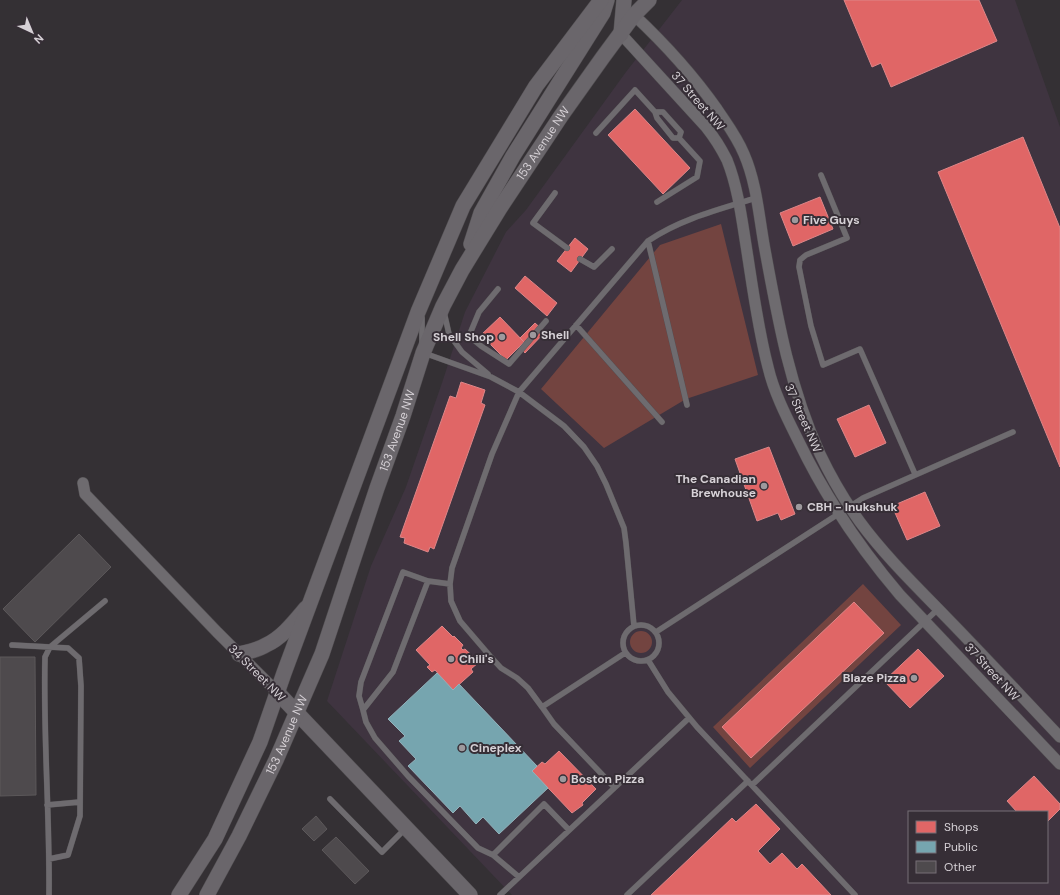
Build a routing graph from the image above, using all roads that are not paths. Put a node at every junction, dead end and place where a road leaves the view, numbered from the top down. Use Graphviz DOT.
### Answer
graph roads {
  1 [pos="649,0"];
  2 [pos="622,1"];
  3 [pos="600,4"];
  4 [pos="634,16"];
  5 [pos="621,34"];
  6 [pos="655,112"];
  7 [pos="596,133"];
  8 [pos="679,138"];
  9 [pos="821,175"];
  10 [pos="555,193"];
  11 [pos="756,198"];
  12 [pos="657,202"];
  13 [pos="739,203"];
  14 [pos="648,241"];
  15 [pos="567,248"];
  16 [pos="612,249"];
  17 [pos="580,259"];
  18 [pos="462,270"];
  19 [pos="498,289"];
  20 [pos="425,294"];
  21 [pos="443,306"];
  22 [pos="546,321"];
  23 [pos="576,325"];
  24 [pos="423,353"];
  25 [pos="491,377"];
  26 [pos="519,392"];
  27 [pos="687,405"];
  28 [pos="662,422"];
  29 [pos="1013,432"];
  30 [pos="915,474"];
  31 [pos="83,483"];
  32 [pos="850,507"];
  33 [pos="839,514"];
  34 [pos="428,581"];
  35 [pos="450,584"];
  36 [pos="105,601"];
  37 [pos="312,601"];
  38 [pos="938,609"];
  39 [pos="926,621"];
  40 [pos="634,626"];
  41 [pos="656,632"];
  42 [pos="12,645"];
  43 [pos="50,647"];
  44 [pos="625,653"];
  45 [pos="239,654"];
  46 [pos="648,660"];
  47 [pos="278,693"];
  48 [pos="542,706"];
  49 [pos="363,710"];
  50 [pos="296,713"];
  51 [pos="689,718"];
  52 [pos="1060,737"];
  53 [pos="1060,764"];
  54 [pos="750,783"];
  55 [pos="614,787"];
  56 [pos="330,799"];
  57 [pos="80,802"];
  58 [pos="47,805"];
  59 [pos="406,828"];
  60 [pos="569,830"];
  61 [pos="494,855"];
  62 [pos="49,859"];
  63 [pos="519,877"];
  64 [pos="48,895"];
  65 [pos="179,895"];
  66 [pos="207,895"];
  67 [pos="470,895"];
  68 [pos="500,895"];
  69 [pos="628,895"];
  70 [pos="854,895"];
  1 -- 4 [label="main road, 153 Avenue NW"];
  2 -- 4 [label="main road"];
  2 -- 5 [label="main road"];
  3 -- 5 [label="main road"];
  3 -- 18 [label="main road"];
  3 -- 20 [label="main road, 153 Avenue NW"];
  4 -- 5 [label="main road, 153 Avenue NW"];
  4 -- 11 [label="street, 37 Street NW"];
  5 -- 13 [label="street, 37 Street NW"];
  5 -- 18 [label="main road, 153 Avenue NW"];
  6 -- 7 [label="lane"];
  6 -- 8 [label="lane"];
  6 -- 8 [label="lane"];
  8 -- 12 [label="lane"];
  9 -- 30 [label="lane"];
  10 -- 15 [label="lane"];
  11 -- 13 [label="lane"];
  11 -- 32 [label="street, 37 Street NW"];
  13 -- 14 [label="lane"];
  13 -- 33 [label="street, 37 Street NW"];
  14 -- 23 [label="lane"];
  14 -- 27 [label="lane"];
  16 -- 17 [label="lane"];
  18 -- 21 [label="main road, 153 Avenue NW"];
  19 -- 22 [label="lane"];
  20 -- 24 [label="lane"];
  20 -- 37 [label="main road, 153 Avenue NW"];
  21 -- 24 [label="main road, 153 Avenue NW"];
  21 -- 25 [label="lane"];
  23 -- 26 [label="lane"];
  23 -- 28 [label="lane"];
  24 -- 25 [label="lane"];
  24 -- 50 [label="main road, 153 Avenue NW"];
  25 -- 26 [label="lane"];
  26 -- 35 [label="lane"];
  26 -- 40 [label="lane"];
  29 -- 30 [label="lane"];
  30 -- 32 [label="lane"];
  31 -- 45 [label="street, 34 Street NW"];
  32 -- 33 [label="lane"];
  32 -- 38 [label="street, 37 Street NW"];
  33 -- 39 [label="street, 37 Street NW"];
  33 -- 41 [label="lane"];
  34 -- 35 [label="lane"];
  34 -- 49 [label="lane"];
  34 -- 49 [label="lane"];
  35 -- 48 [label="lane"];
  36 -- 43 [label="lane"];
  37 -- 45 [label="main road"];
  37 -- 47 [label="main road, 153 Avenue NW"];
  38 -- 39 [label="lane"];
  38 -- 52 [label="street, 37 Street NW"];
  39 -- 53 [label="street, 37 Street NW"];
  39 -- 54 [label="lane"];
  40 -- 41 [label="lane"];
  40 -- 44 [label="lane"];
  41 -- 46 [label="lane"];
  42 -- 43 [label="lane"];
  43 -- 57 [label="lane"];
  43 -- 58 [label="lane"];
  44 -- 46 [label="lane"];
  44 -- 48 [label="lane"];
  45 -- 47 [label="street, 34 Street NW"];
  46 -- 51 [label="lane"];
  47 -- 50 [label="main road, 34 Street NW"];
  47 -- 65 [label="main road, 153 Avenue NW"];
  48 -- 55 [label="lane"];
  49 -- 61 [label="lane"];
  50 -- 59 [label="main road, 34 Street NW"];
  50 -- 66 [label="main road, 153 Avenue NW"];
  51 -- 54 [label="lane"];
  51 -- 55 [label="lane"];
  54 -- 69 [label="lane"];
  54 -- 70 [label="lane"];
  55 -- 60 [label="lane"];
  56 -- 59 [label="lane"];
  57 -- 58 [label="lane"];
  57 -- 62 [label="lane"];
  58 -- 62 [label="lane"];
  59 -- 67 [label="main road, 34 Street NW"];
  60 -- 61 [label="lane"];
  60 -- 63 [label="lane"];
  61 -- 63 [label="lane"];
  62 -- 64 [label="lane"];
  63 -- 68 [label="lane"];
}
